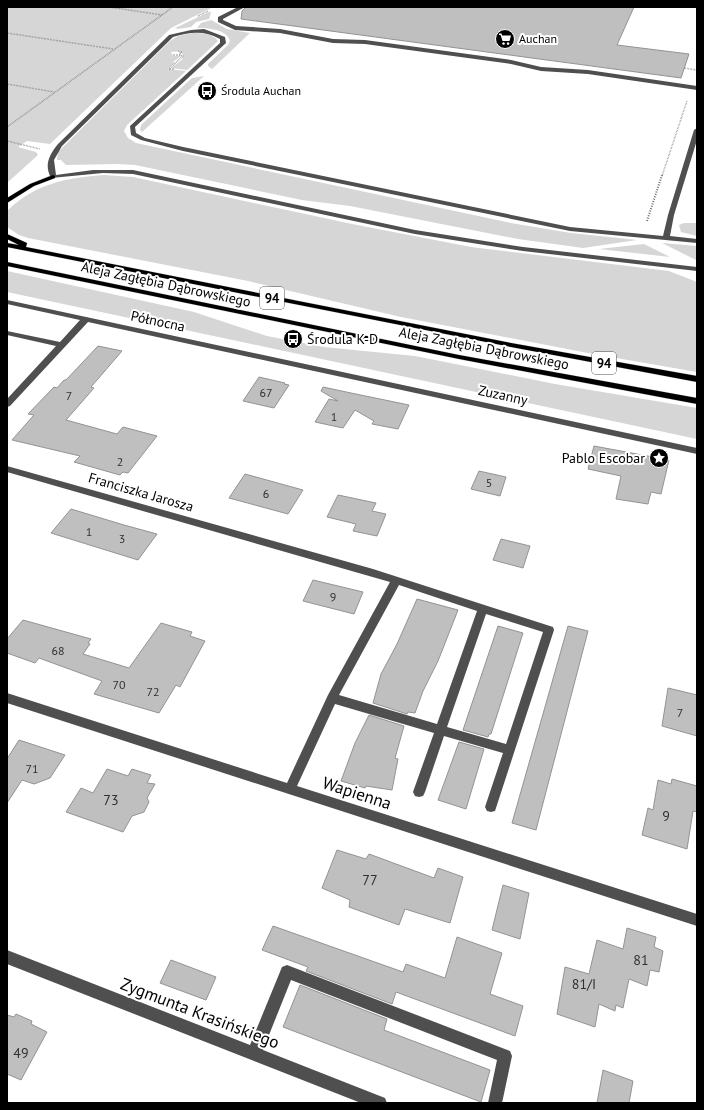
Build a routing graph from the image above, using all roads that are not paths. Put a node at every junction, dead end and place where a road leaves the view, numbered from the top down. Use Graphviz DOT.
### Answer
graph roads {
  1 [pos="242,7"];
  2 [pos="697,88"];
  3 [pos="697,130"];
  4 [pos="53,177"];
  5 [pos="7,201"];
  6 [pos="7,236"];
  7 [pos="666,238"];
  8 [pos="697,241"];
  9 [pos="7,245"];
  10 [pos="33,250"];
  11 [pos="7,264"];
  12 [pos="697,269"];
  13 [pos="7,302"];
  14 [pos="86,319"];
  15 [pos="7,333"];
  16 [pos="63,345"];
  17 [pos="304,366"];
  18 [pos="697,379"];
  19 [pos="697,401"];
  20 [pos="7,404"];
  21 [pos="697,451"];
  22 [pos="7,469"];
  23 [pos="396,581"];
  24 [pos="483,608"];
  25 [pos="7,698"];
  26 [pos="332,698"];
  27 [pos="441,729"];
  28 [pos="510,750"];
  29 [pos="290,788"];
  30 [pos="419,792"];
  31 [pos="491,807"];
  32 [pos="697,920"];
  33 [pos="7,957"];
  34 [pos="254,1054"];
  35 [pos="380,1103"];
  36 [pos="495,1103"];
  1 -- 2 [label="street"];
  3 -- 7 [label="street"];
  4 -- 5 [label="main road"];
  4 -- 7 [label="street"];
  4 -- 12 [label="street"];
  6 -- 10 [label="main road"];
  7 -- 8 [label="street"];
  9 -- 10 [label="main road, Aleja Zagłębia Dąbrowskiego / 94"];
  10 -- 18 [label="main road, Aleja Zagłębia Dąbrowskiego / 94"];
  11 -- 19 [label="main road, Aleja Zagłębia Dąbrowskiego / 94"];
  13 -- 14 [label="street, Północna"];
  14 -- 16 [label="street"];
  14 -- 17 [label="street, Północna"];
  15 -- 16 [label="street"];
  16 -- 20 [label="street"];
  17 -- 21 [label="street, Zuzanny"];
  22 -- 23 [label="street, Franciszka Jarosza"];
  23 -- 24 [label="street, Franciszka Jarosza"];
  23 -- 26 [label="street"];
  24 -- 27 [label="street"];
  24 -- 28 [label="street, Franciszka Jarosza"];
  25 -- 29 [label="street, Wapienna"];
  26 -- 27 [label="street"];
  26 -- 29 [label="street"];
  27 -- 28 [label="street"];
  27 -- 30 [label="street"];
  28 -- 31 [label="street"];
  29 -- 32 [label="street, Wapienna"];
  33 -- 34 [label="street, Zygmunta Krasińskiego"];
  34 -- 35 [label="street, Zygmunta Krasińskiego"];
  34 -- 36 [label="street"];
}
